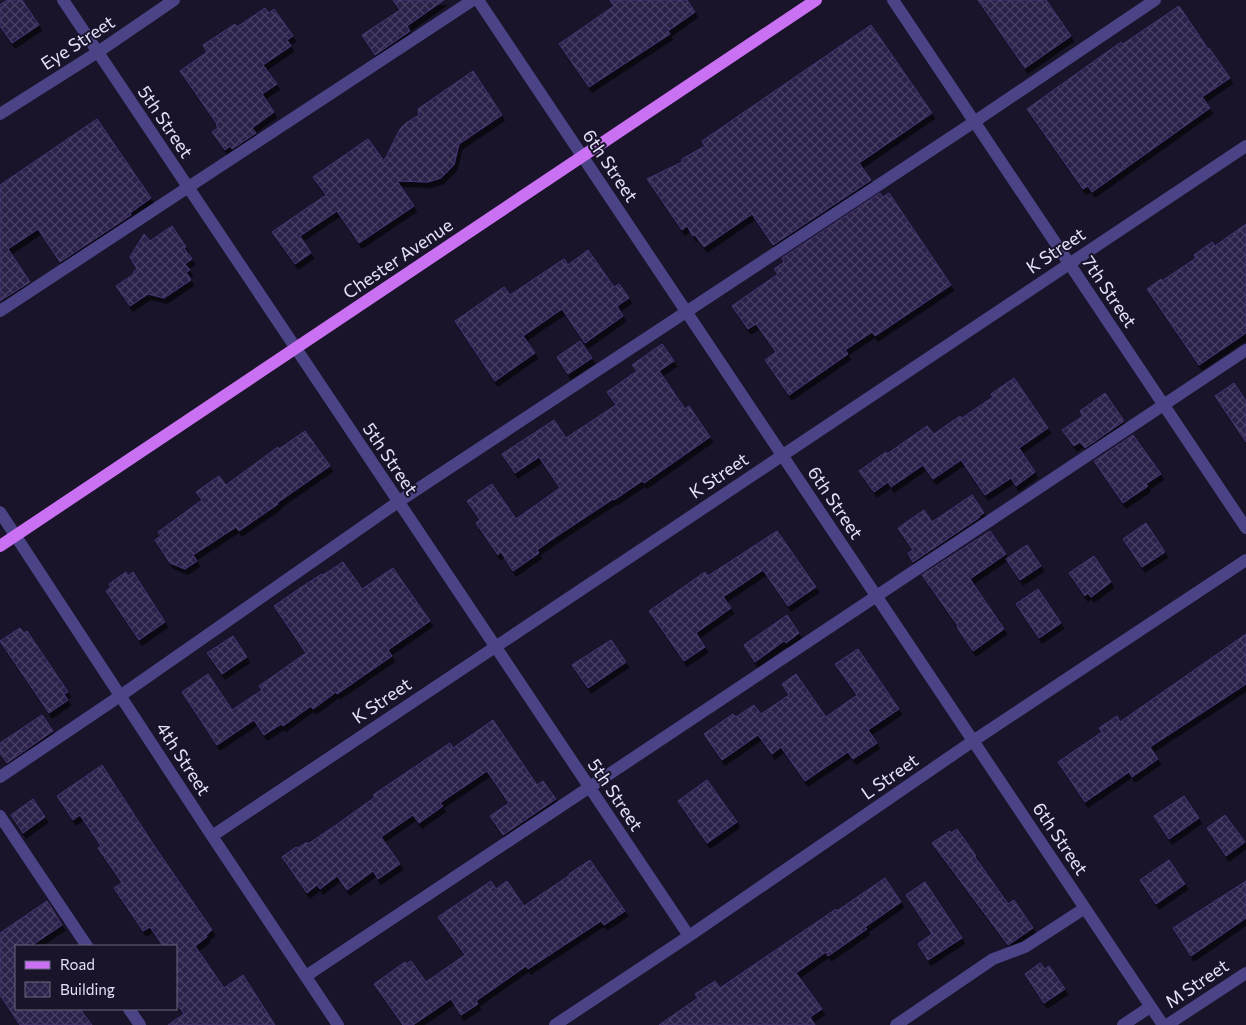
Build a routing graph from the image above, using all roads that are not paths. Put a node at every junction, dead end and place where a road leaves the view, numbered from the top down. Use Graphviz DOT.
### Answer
graph roads {
  1 [pos="63,0"];
  2 [pos="174,0"];
  3 [pos="473,0"];
  4 [pos="478,0"];
  5 [pos="816,0"];
  6 [pos="893,0"];
  7 [pos="1155,0"];
  8 [pos="98,52"];
  9 [pos="0,114"];
  10 [pos="974,122"];
  11 [pos="1246,146"];
  12 [pos="582,157"];
  13 [pos="188,187"];
  14 [pos="1069,264"];
  15 [pos="0,311"];
  16 [pos="686,311"];
  17 [pos="296,349"];
  18 [pos="1246,350"];
  19 [pos="1164,405"];
  20 [pos="782,455"];
  21 [pos="398,502"];
  22 [pos="0,512"];
  23 [pos="1246,528"];
  24 [pos="16,536"];
  25 [pos="0,546"];
  26 [pos="1246,560"];
  27 [pos="876,596"];
  28 [pos="495,647"];
  29 [pos="120,696"];
  30 [pos="973,741"];
  31 [pos="0,777"];
  32 [pos="589,788"];
  33 [pos="0,816"];
  34 [pos="212,836"];
  35 [pos="1085,908"];
  36 [pos="688,936"];
  37 [pos="86,945"];
  38 [pos="1246,972"];
  39 [pos="306,976"];
  40 [pos="1150,1007"];
  41 [pos="130,1010"];
  42 [pos="140,1025"];
  43 [pos="338,1025"];
  44 [pos="555,1025"];
  45 [pos="896,1025"];
  46 [pos="1124,1025"];
  47 [pos="1163,1025"];
  48 [pos="1167,1025"];
  1 -- 8 [label="street, 5th Street"];
  2 -- 8 [label="street, Eye Street"];
  3 -- 13 [label="street"];
  4 -- 12 [label="street, 6th Street"];
  5 -- 12 [label="main road, Chester Avenue"];
  6 -- 10 [label="street, 7th Street"];
  7 -- 10 [label="street"];
  8 -- 9 [label="street, Eye Street"];
  8 -- 13 [label="street, 5th Street"];
  10 -- 14 [label="street, 7th Street"];
  10 -- 16 [label="street"];
  11 -- 14 [label="street, K Street"];
  12 -- 16 [label="street, 6th Street"];
  12 -- 17 [label="main road, Chester Avenue"];
  13 -- 15 [label="street"];
  13 -- 17 [label="street, 5th Street"];
  14 -- 19 [label="street, 7th Street"];
  14 -- 20 [label="street, K Street"];
  16 -- 20 [label="street, 6th Street"];
  16 -- 21 [label="street"];
  17 -- 21 [label="street, 5th Street"];
  17 -- 24 [label="main road, Chester Avenue"];
  18 -- 19 [label="street"];
  19 -- 23 [label="street, 7th Street"];
  19 -- 27 [label="street"];
  20 -- 27 [label="street, 6th Street"];
  20 -- 28 [label="street, K Street"];
  21 -- 28 [label="street, 5th Street"];
  21 -- 29 [label="street"];
  22 -- 24 [label="street, 4th Street"];
  24 -- 25 [label="main road, Chester Avenue"];
  24 -- 29 [label="street, 4th Street"];
  26 -- 30 [label="street, L Street"];
  27 -- 30 [label="street, 6th Street"];
  27 -- 32 [label="street"];
  28 -- 32 [label="street, 5th Street"];
  28 -- 34 [label="street, K Street"];
  29 -- 31 [label="street"];
  29 -- 34 [label="street, 4th Street"];
  30 -- 35 [label="street, 6th Street"];
  30 -- 36 [label="street, L Street"];
  32 -- 36 [label="street, 5th Street"];
  32 -- 39 [label="street"];
  33 -- 37 [label="street"];
  34 -- 39 [label="street, 4th Street"];
  35 -- 40 [label="street, 6th Street"];
  35 -- 45 [label="street"];
  36 -- 44 [label="street, L Street"];
  38 -- 48 [label="street, M Street"];
  39 -- 43 [label="street, 4th Street"];
  40 -- 46 [label="street"];
  40 -- 47 [label="street, 6th Street"];
  41 -- 42 [label="street"];
}
